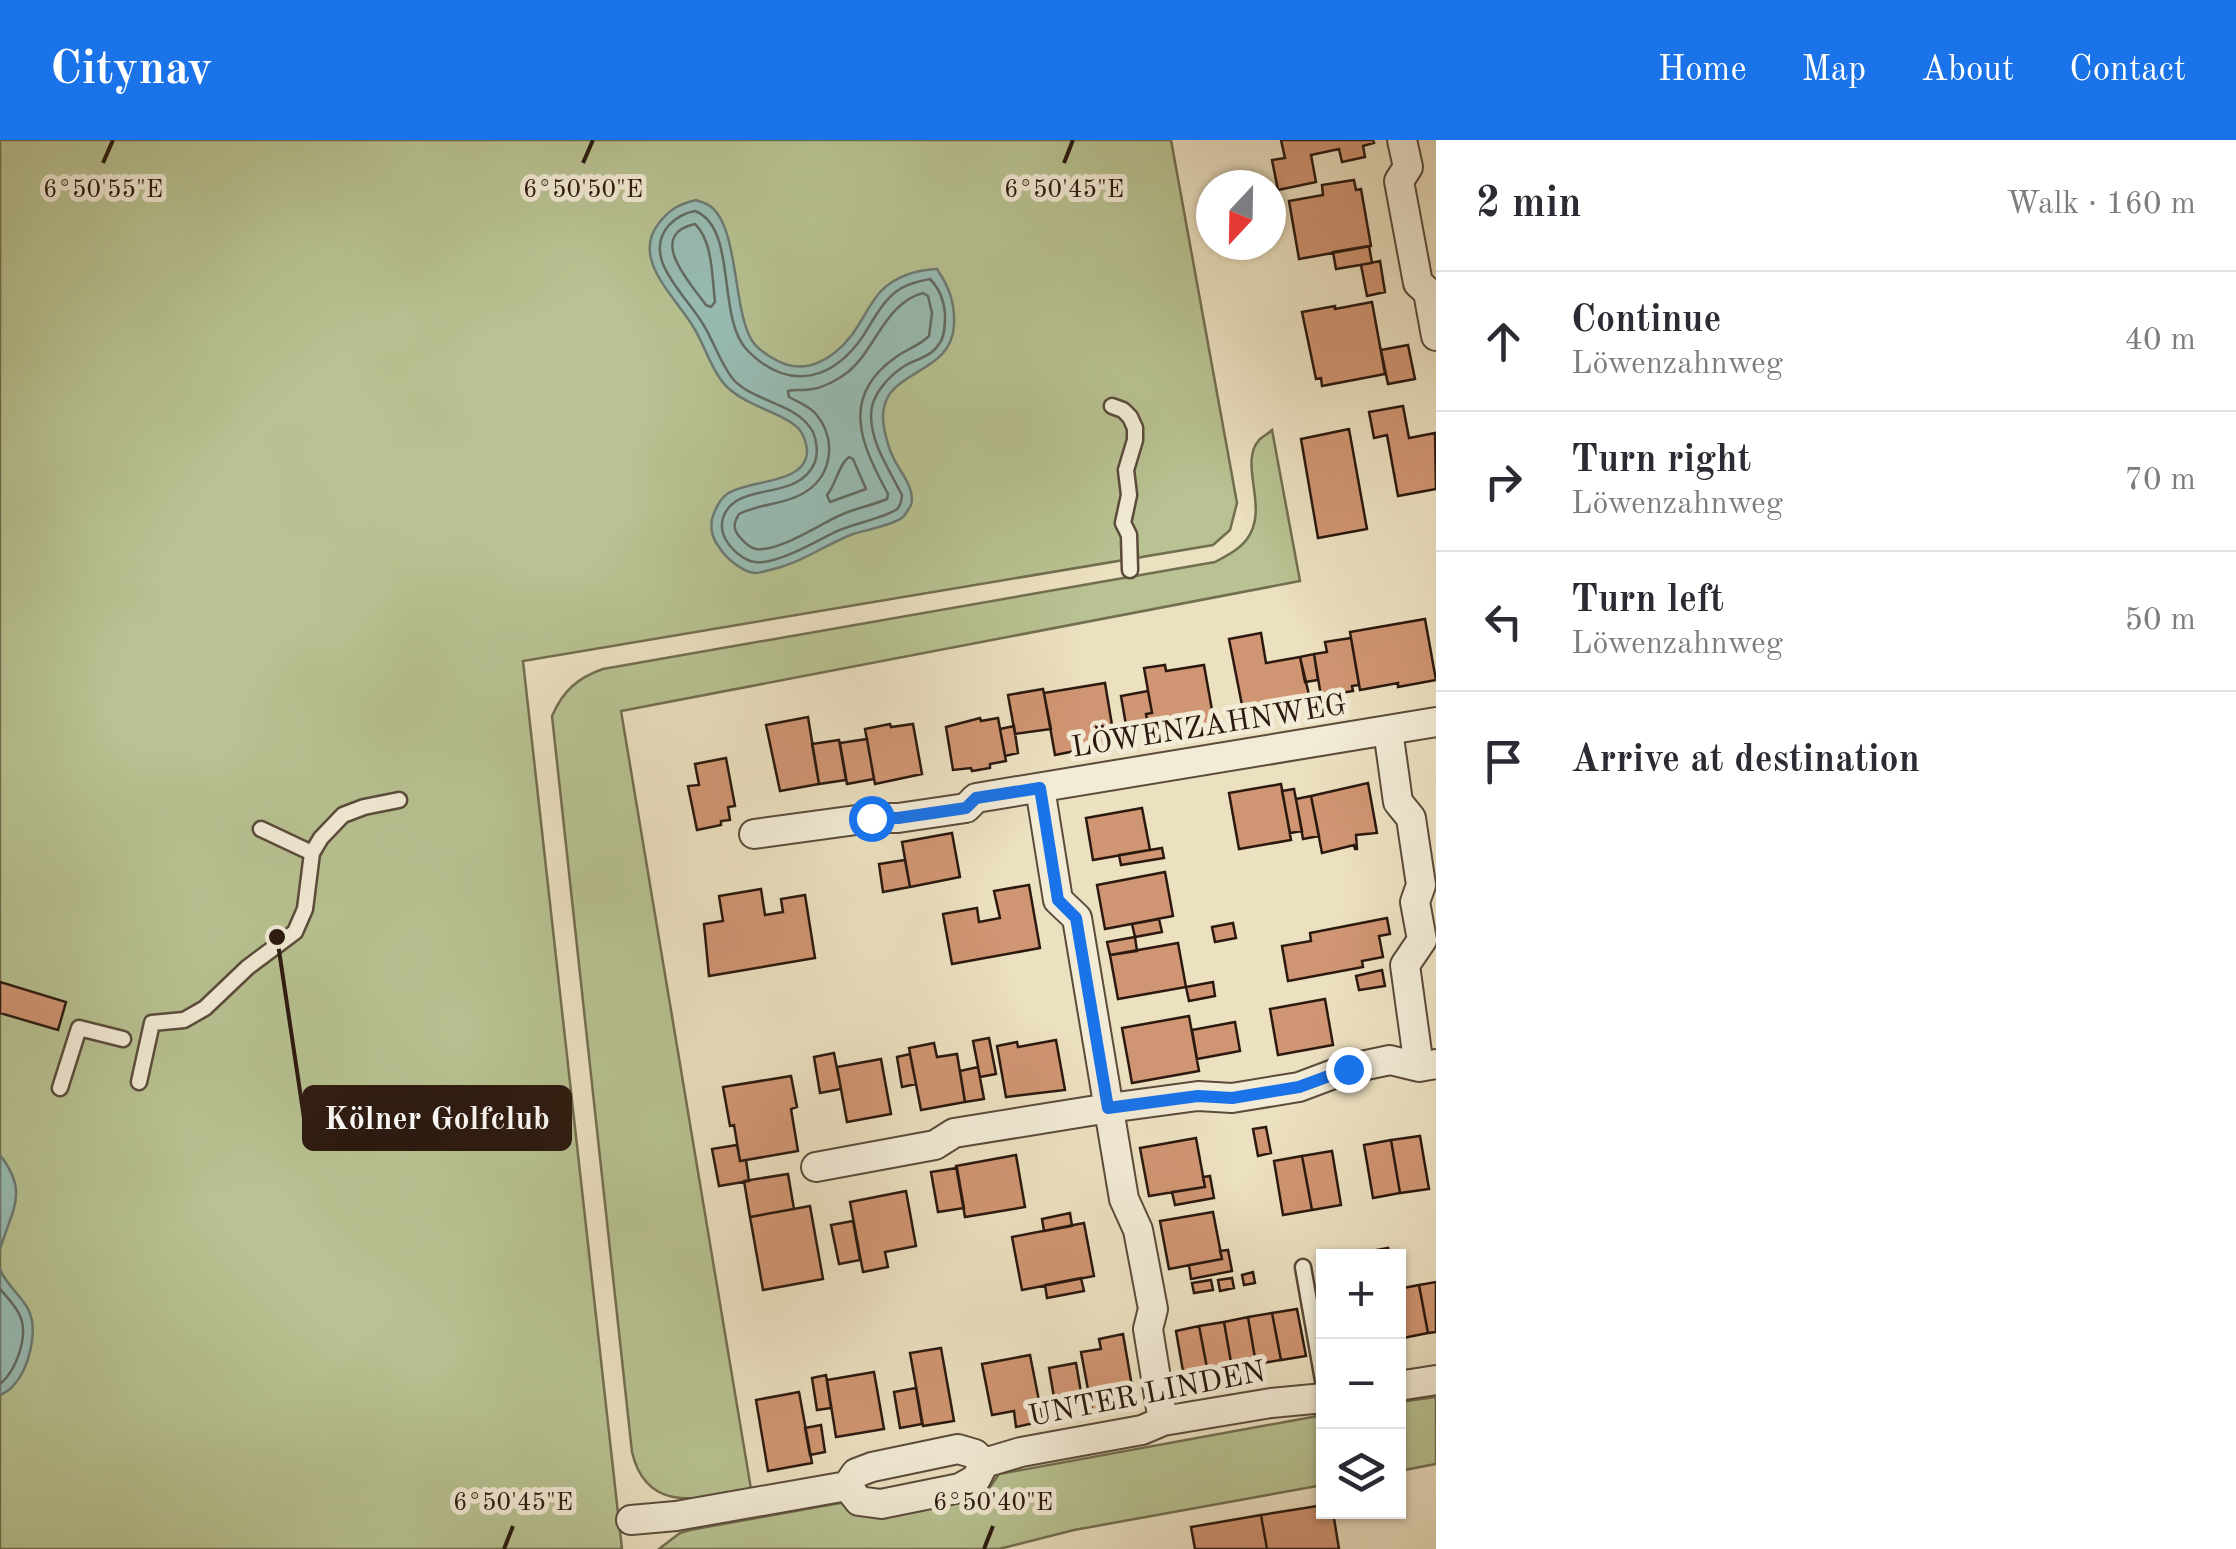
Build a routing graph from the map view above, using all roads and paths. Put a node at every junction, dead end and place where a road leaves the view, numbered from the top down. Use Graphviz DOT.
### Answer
graph roads {
  1 [pos="1402,140"];
  2 [pos="1436,336"];
  3 [pos="1112,406"];
  4 [pos="1130,570"];
  5 [pos="1436,722"];
  6 [pos="1388,730"];
  7 [pos="1040,788"];
  8 [pos="399,800"];
  9 [pos="262,829"];
  10 [pos="754,834"];
  11 [pos="312,853"];
  12 [pos="1429,946"];
  13 [pos="124,1039"];
  14 [pos="1428,1066"];
  15 [pos="139,1082"];
  16 [pos="60,1088"];
  17 [pos="1108,1108"];
  18 [pos="816,1167"];
  19 [pos="1303,1267"];
  20 [pos="1316,1341"];
  21 [pos="1436,1380"];
  22 [pos="1406,1385"];
  23 [pos="1316,1399"];
  24 [pos="1163,1421"];
  25 [pos="984,1463"];
  26 [pos="847,1486"];
  27 [pos="631,1520"];
  1 -- 2 [label="street"];
  3 -- 4 [label="lane"];
  5 -- 6 [label="street, LÖWENZAHNWEG"];
  6 -- 7 [label="street, LÖWENZAHNWEG"];
  6 -- 12 [label="street, LÖWENZAHNWEG"];
  7 -- 10 [label="street, LÖWENZAHNWEG"];
  7 -- 17 [label="street, LÖWENZAHNWEG"];
  8 -- 11 [label="lane"];
  9 -- 11 [label="lane"];
  11 -- 15 [label="lane"];
  12 -- 14 [label="street, LÖWENZAHNWEG"];
  13 -- 16 [label="lane"];
  14 -- 17 [label="street, LÖWENZAHNWEG"];
  17 -- 18 [label="street, LÖWENZAHNWEG"];
  17 -- 24 [label="street, LÖWENZAHNWEG"];
  19 -- 20 [label="lane"];
  21 -- 22 [label="street"];
  23 -- 24 [label="street, UNTER LINDEN"];
  24 -- 25 [label="street, UNTER LINDEN"];
  25 -- 26 [label="street, UNTER LINDEN"];
  25 -- 26 [label="street, UNTER LINDEN"];
  26 -- 27 [label="street, UNTER LINDEN"];
}
